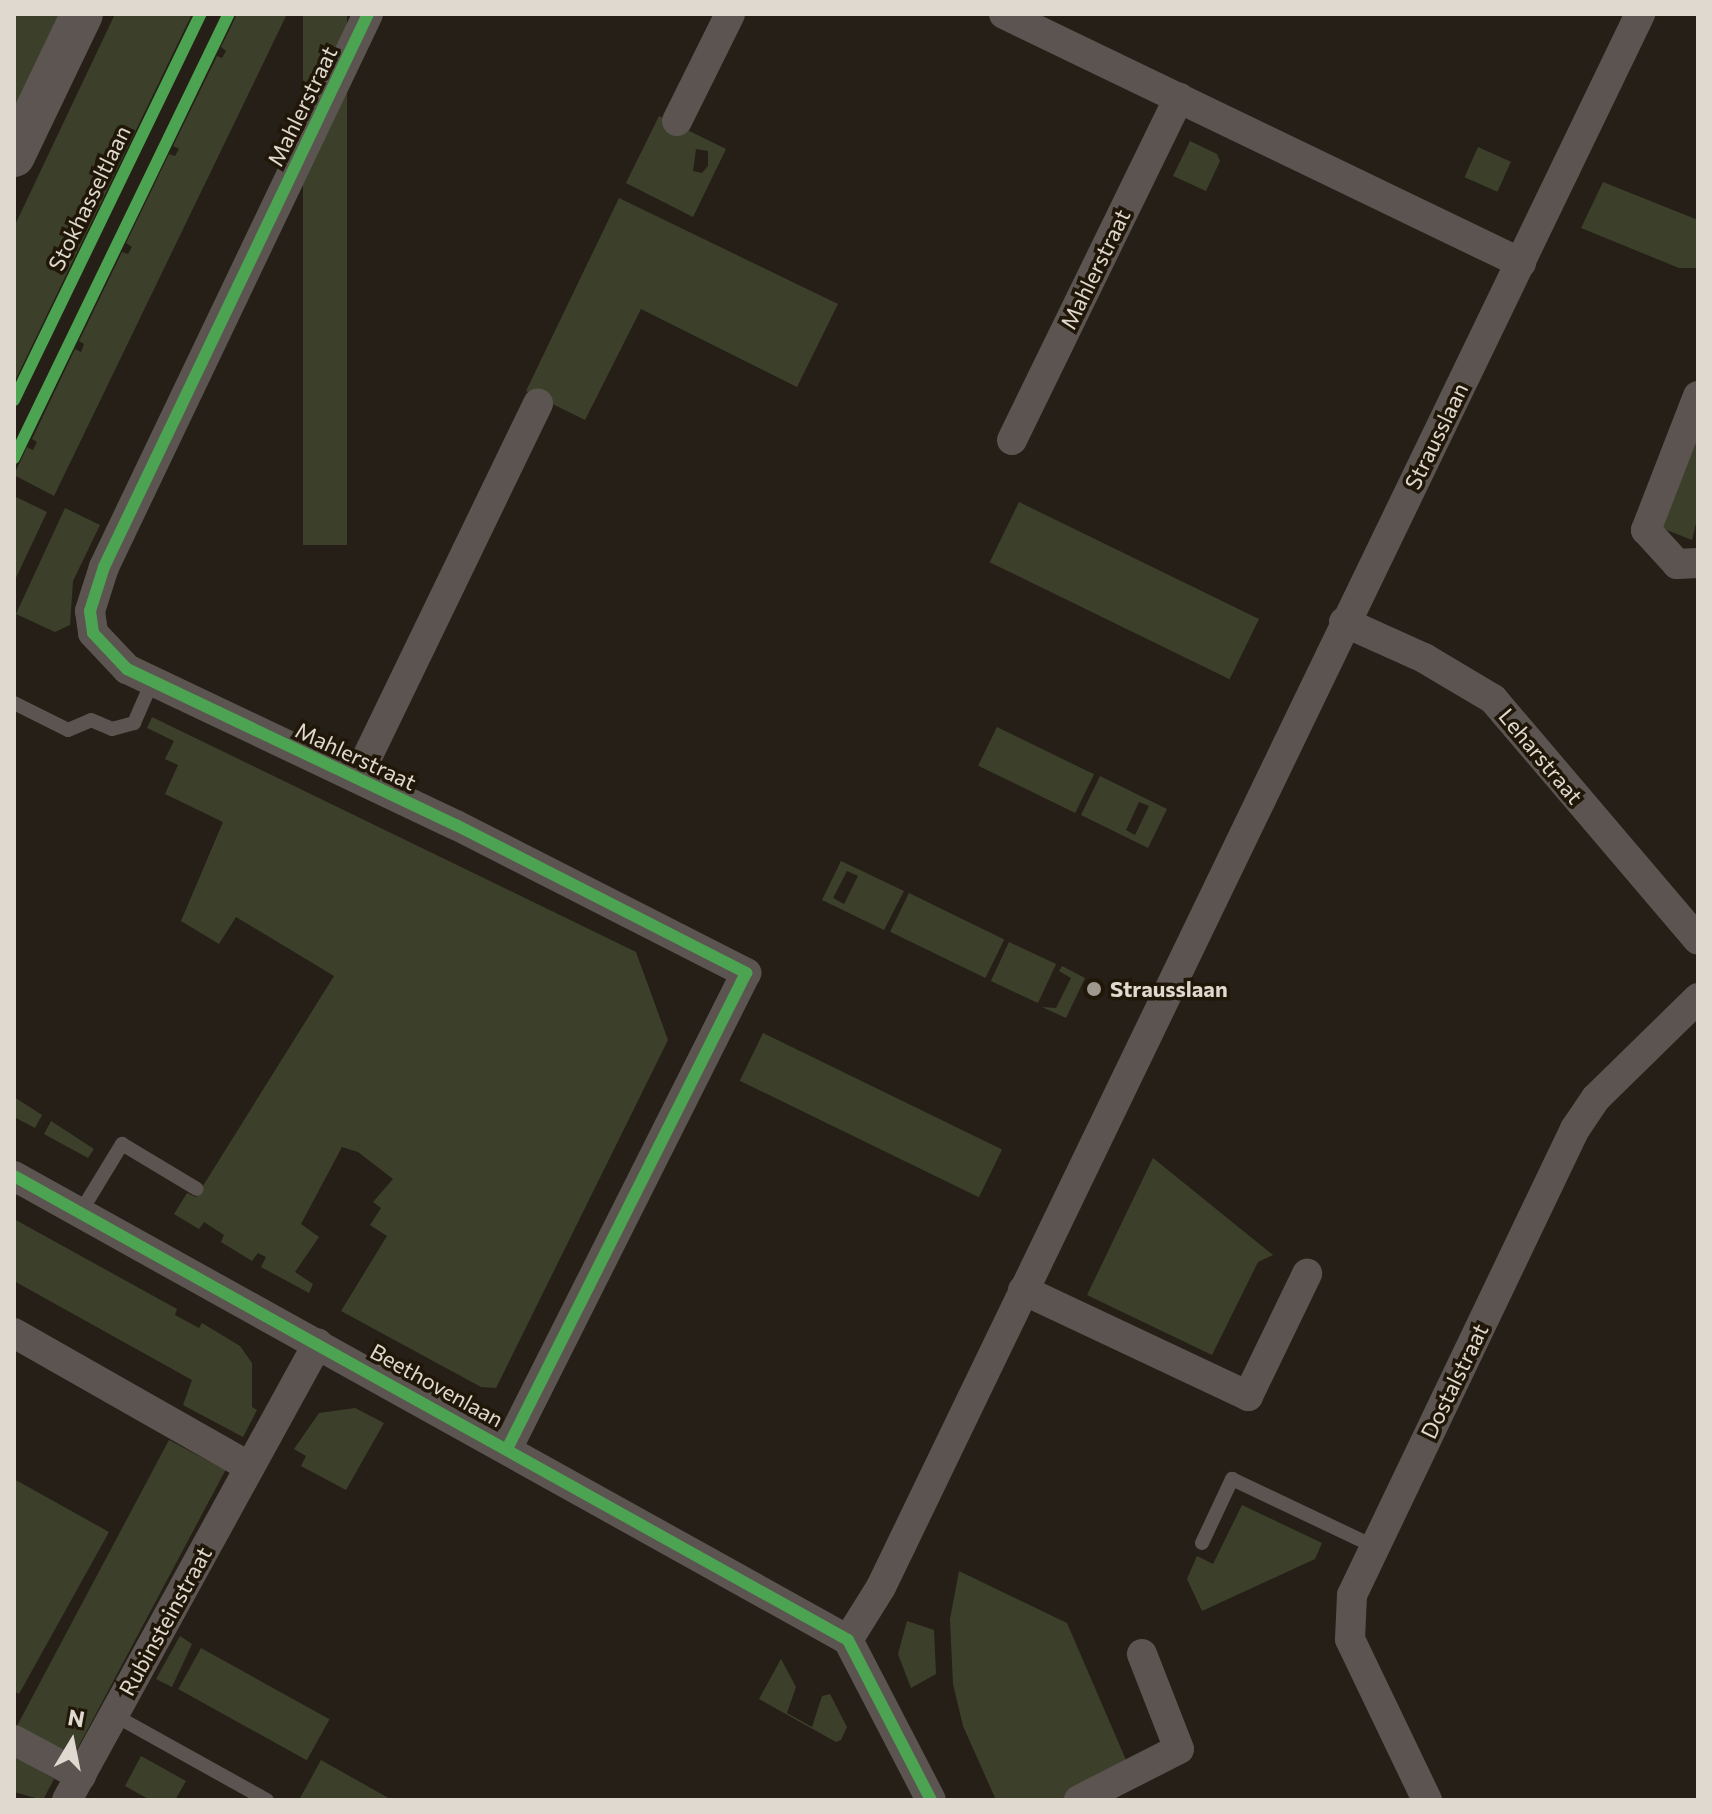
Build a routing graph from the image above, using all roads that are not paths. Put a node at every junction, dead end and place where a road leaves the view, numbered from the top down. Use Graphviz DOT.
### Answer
graph roads {
  1 [pos="82,14"];
  2 [pos="368,14"];
  3 [pos="730,14"];
  4 [pos="1004,14"];
  5 [pos="1640,14"];
  6 [pos="1179,98"];
  7 [pos="677,121"];
  8 [pos="14,156"];
  9 [pos="1521,263"];
  10 [pos="1698,396"];
  11 [pos="538,403"];
  12 [pos="1012,440"];
  13 [pos="1698,563"];
  14 [pos="1344,622"];
  15 [pos="152,682"];
  16 [pos="14,703"];
  17 [pos="357,778"];
  18 [pos="1698,940"];
  19 [pos="1698,998"];
  20 [pos="14,1176"];
  21 [pos="197,1189"];
  22 [pos="80,1213"];
  23 [pos="1307,1274"];
  24 [pos="1023,1290"];
  25 [pos="14,1333"];
  26 [pos="318,1343"];
  27 [pos="508,1447"];
  28 [pos="250,1467"];
  29 [pos="1202,1543"];
  30 [pos="1375,1547"];
  31 [pos="848,1640"];
  32 [pos="1142,1654"];
  33 [pos="114,1715"];
  34 [pos="14,1740"];
  35 [pos="74,1788"];
  36 [pos="267,1800"];
  37 [pos="931,1800"];
  38 [pos="1079,1800"];
  39 [pos="1427,1800"];
  1 -- 8 [label="street"];
  2 -- 15 [label="street, Mahlerstraat"];
  3 -- 7 [label="street"];
  4 -- 6 [label="street"];
  5 -- 9 [label="street, Strausslaan"];
  6 -- 9 [label="street"];
  6 -- 12 [label="street, Mahlerstraat"];
  9 -- 14 [label="street, Strausslaan"];
  10 -- 13 [label="street"];
  11 -- 17 [label="street, Mahlerstraat"];
  14 -- 18 [label="street, Leharstraat"];
  14 -- 24 [label="street, Strausslaan"];
  15 -- 16 [label="lane"];
  15 -- 17 [label="street, Mahlerstraat"];
  17 -- 27 [label="street, Mahlerstraat"];
  19 -- 30 [label="street, Dostalstraat"];
  20 -- 22 [label="street, Beethovenlaan"];
  21 -- 22 [label="lane"];
  22 -- 26 [label="street, Beethovenlaan"];
  23 -- 24 [label="street"];
  24 -- 31 [label="street, Strausslaan"];
  25 -- 28 [label="street"];
  26 -- 27 [label="street, Beethovenlaan"];
  26 -- 28 [label="street, Rubinsteinstraat"];
  27 -- 31 [label="street, Beethovenlaan"];
  28 -- 33 [label="street, Rubinsteinstraat"];
  29 -- 30 [label="lane"];
  30 -- 39 [label="street, Dostalstraat"];
  31 -- 37 [label="street"];
  32 -- 38 [label="street"];
  33 -- 35 [label="street, Rubinsteinstraat"];
  33 -- 36 [label="lane"];
  34 -- 35 [label="street, Rubinsteinstraat"];
}
